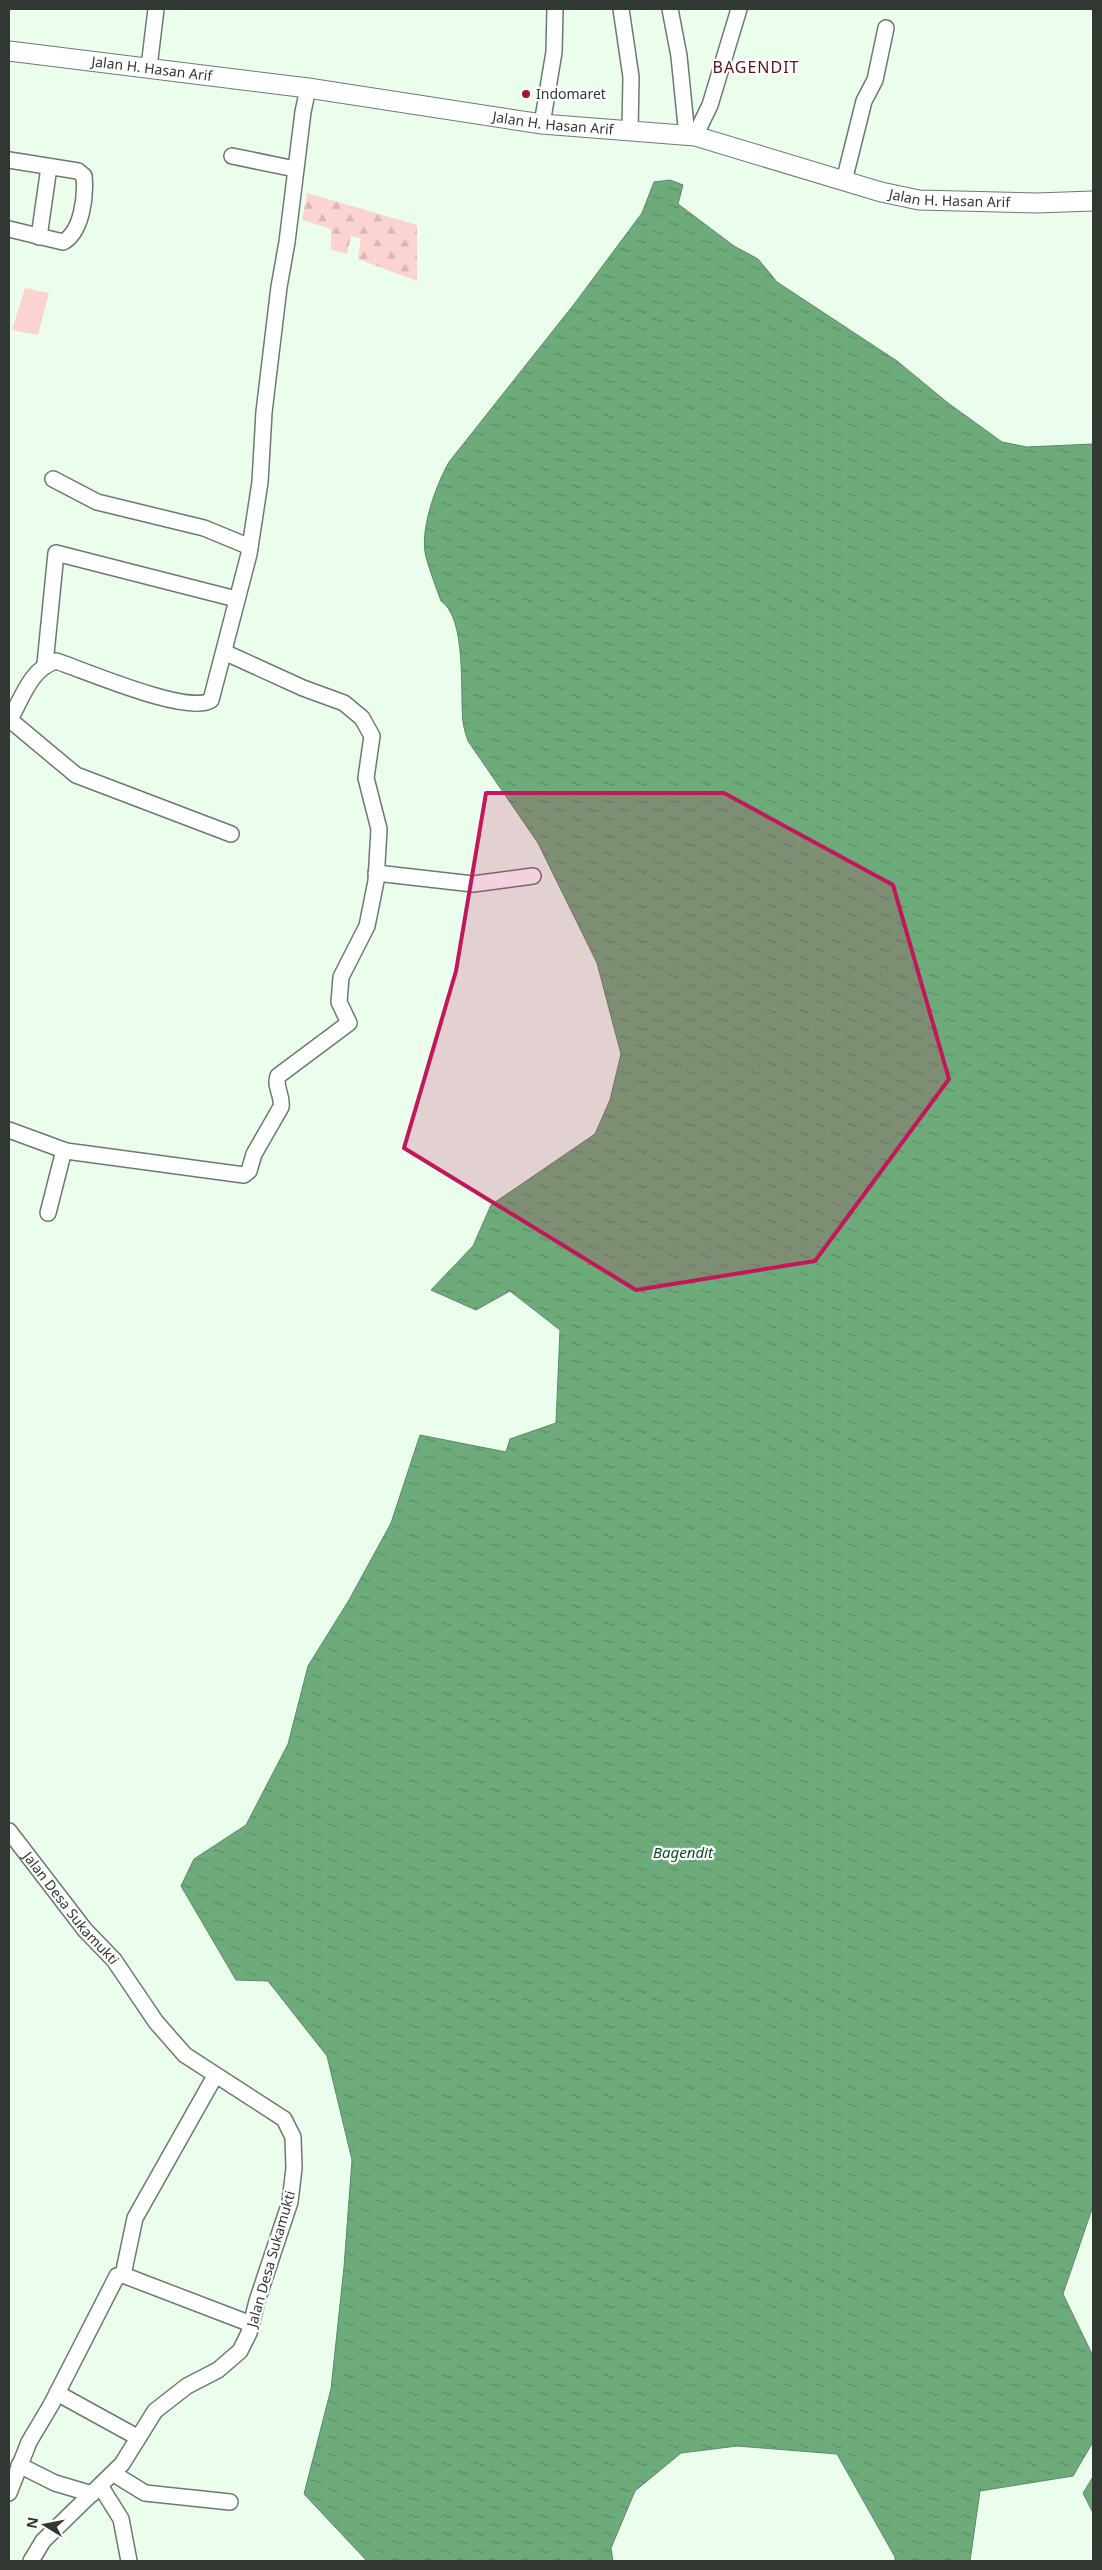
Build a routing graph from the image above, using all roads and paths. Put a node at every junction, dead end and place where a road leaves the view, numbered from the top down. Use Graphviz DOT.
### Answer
graph roads {
  1 [pos="156,9"];
  2 [pos="555,9"];
  3 [pos="621,9"];
  4 [pos="670,9"];
  5 [pos="739,9"];
  6 [pos="886,28"];
  7 [pos="9,51"];
  8 [pos="149,67"];
  9 [pos="308,88"];
  10 [pos="542,124"];
  11 [pos="630,131"];
  12 [pos="691,136"];
  13 [pos="232,156"];
  14 [pos="9,160"];
  15 [pos="50,167"];
  16 [pos="295,169"];
  17 [pos="844,181"];
  18 [pos="1093,202"];
  19 [pos="9,229"];
  20 [pos="39,237"];
  21 [pos="53,479"];
  22 [pos="250,547"];
  23 [pos="236,599"];
  24 [pos="224,652"];
  25 [pos="45,664"];
  26 [pos="9,720"];
  27 [pos="231,834"];
  28 [pos="376,873"];
  29 [pos="533,876"];
  30 [pos="9,1130"];
  31 [pos="64,1150"];
  32 [pos="48,1213"];
  33 [pos="9,1831"];
  34 [pos="215,2076"];
  35 [pos="123,2275"];
  36 [pos="251,2324"];
  37 [pos="57,2393"];
  38 [pos="137,2437"];
  39 [pos="19,2465"];
  40 [pos="114,2474"];
  41 [pos="96,2491"];
  42 [pos="9,2493"];
  43 [pos="230,2502"];
  44 [pos="31,2561"];
  45 [pos="129,2561"];
  1 -- 8 [label="street"];
  2 -- 10 [label="street"];
  3 -- 11 [label="street"];
  4 -- 12 [label="street"];
  5 -- 12 [label="street"];
  6 -- 17 [label="street"];
  7 -- 8 [label="main road, Jalan H. Hasan Arif"];
  8 -- 9 [label="main road, Jalan H. Hasan Arif"];
  9 -- 10 [label="main road, Jalan H. Hasan Arif"];
  9 -- 16 [label="street"];
  10 -- 11 [label="main road, Jalan H. Hasan Arif"];
  11 -- 12 [label="main road, Jalan H. Hasan Arif"];
  12 -- 17 [label="main road, Jalan H. Hasan Arif"];
  13 -- 16 [label="street"];
  14 -- 15 [label="street"];
  15 -- 20 [label="street"];
  15 -- 20 [label="street"];
  16 -- 22 [label="street"];
  17 -- 18 [label="main road, Jalan H. Hasan Arif"];
  19 -- 20 [label="street"];
  21 -- 22 [label="street"];
  22 -- 23 [label="street"];
  23 -- 24 [label="street"];
  23 -- 25 [label="street"];
  24 -- 25 [label="street"];
  24 -- 28 [label="street"];
  25 -- 26 [label="street"];
  26 -- 27 [label="street"];
  28 -- 29 [label="street"];
  28 -- 31 [label="street"];
  30 -- 31 [label="street"];
  31 -- 32 [label="street"];
  33 -- 34 [label="street, Jalan Desa Sukamukti"];
  34 -- 35 [label="street"];
  34 -- 36 [label="street, Jalan Desa Sukamukti"];
  35 -- 36 [label="street"];
  35 -- 37 [label="street"];
  36 -- 38 [label="street, Jalan Desa Sukamukti"];
  37 -- 38 [label="street"];
  37 -- 39 [label="street"];
  38 -- 40 [label="street, Jalan Desa Sukamukti"];
  39 -- 41 [label="street"];
  39 -- 42 [label="street"];
  40 -- 41 [label="street, Jalan Desa Sukamukti"];
  40 -- 43 [label="street"];
  41 -- 44 [label="street, Jalan Desa Sukamukti"];
  41 -- 45 [label="street"];
}
